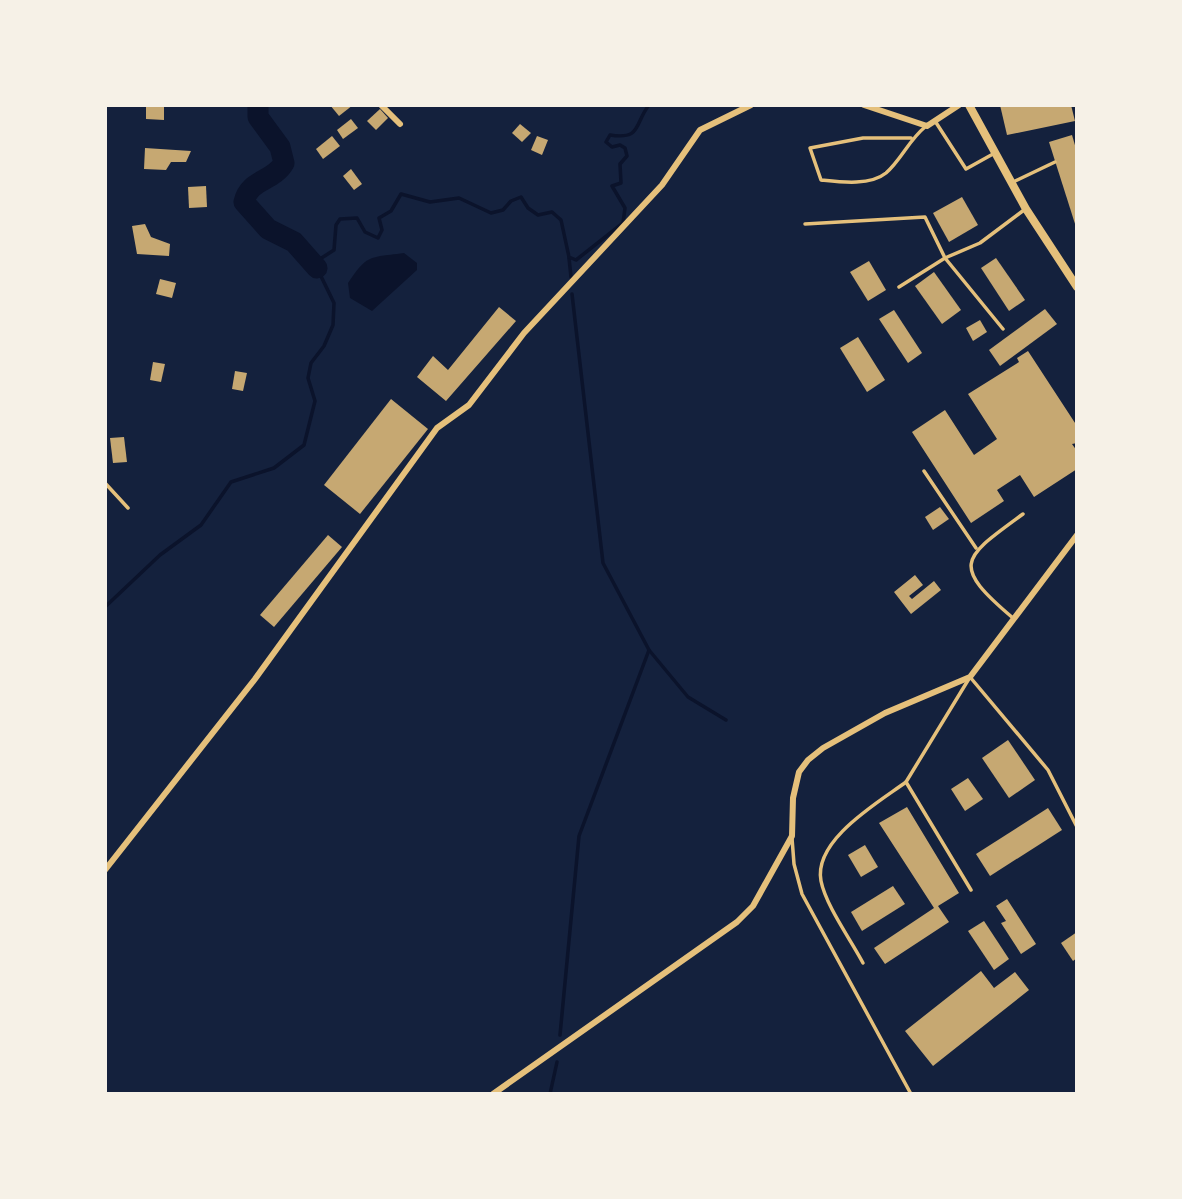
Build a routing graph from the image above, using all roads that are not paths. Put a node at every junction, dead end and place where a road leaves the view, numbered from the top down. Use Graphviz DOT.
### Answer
graph roads {
  1 [pos="381,105"];
  2 [pos="751,105"];
  3 [pos="864,105"];
  4 [pos="959,105"];
  5 [pos="969,105"];
  6 [pos="935,121"];
  7 [pos="400,124"];
  8 [pos="927,126"];
  9 [pos="911,138"];
  10 [pos="993,154"];
  11 [pos="1055,162"];
  12 [pos="1011,183"];
  13 [pos="1026,209"];
  14 [pos="805,224"];
  15 [pos="945,258"];
  16 [pos="899,287"];
  17 [pos="1077,287"];
  18 [pos="1003,329"];
  19 [pos="924,471"];
  20 [pos="105,483"];
  21 [pos="128,508"];
  22 [pos="1023,514"];
  23 [pos="1077,535"];
  24 [pos="976,548"];
  25 [pos="1015,619"];
  26 [pos="970,677"];
  27 [pos="906,782"];
  28 [pos="1077,827"];
  29 [pos="792,836"];
  30 [pos="105,870"];
  31 [pos="971,890"];
  32 [pos="863,963"];
  33 [pos="493,1094"];
  34 [pos="911,1094"];
  1 -- 7 [label="street"];
  2 -- 30 [label="street"];
  3 -- 8 [label="street"];
  4 -- 6 [label="street"];
  5 -- 10 [label="street"];
  6 -- 8 [label="street"];
  6 -- 10 [label="lane"];
  8 -- 9 [label="lane"];
  9 -- 9 [label="lane"];
  10 -- 12 [label="street"];
  11 -- 12 [label="lane"];
  12 -- 13 [label="street"];
  13 -- 15 [label="lane"];
  13 -- 17 [label="street"];
  14 -- 15 [label="lane"];
  15 -- 16 [label="lane"];
  15 -- 18 [label="lane"];
  19 -- 24 [label="lane"];
  20 -- 21 [label="lane"];
  22 -- 24 [label="lane"];
  23 -- 25 [label="street"];
  24 -- 25 [label="lane"];
  25 -- 26 [label="street"];
  26 -- 27 [label="lane"];
  26 -- 28 [label="lane"];
  26 -- 29 [label="street"];
  27 -- 31 [label="lane"];
  27 -- 32 [label="lane"];
  29 -- 33 [label="street"];
  29 -- 34 [label="lane"];
}
